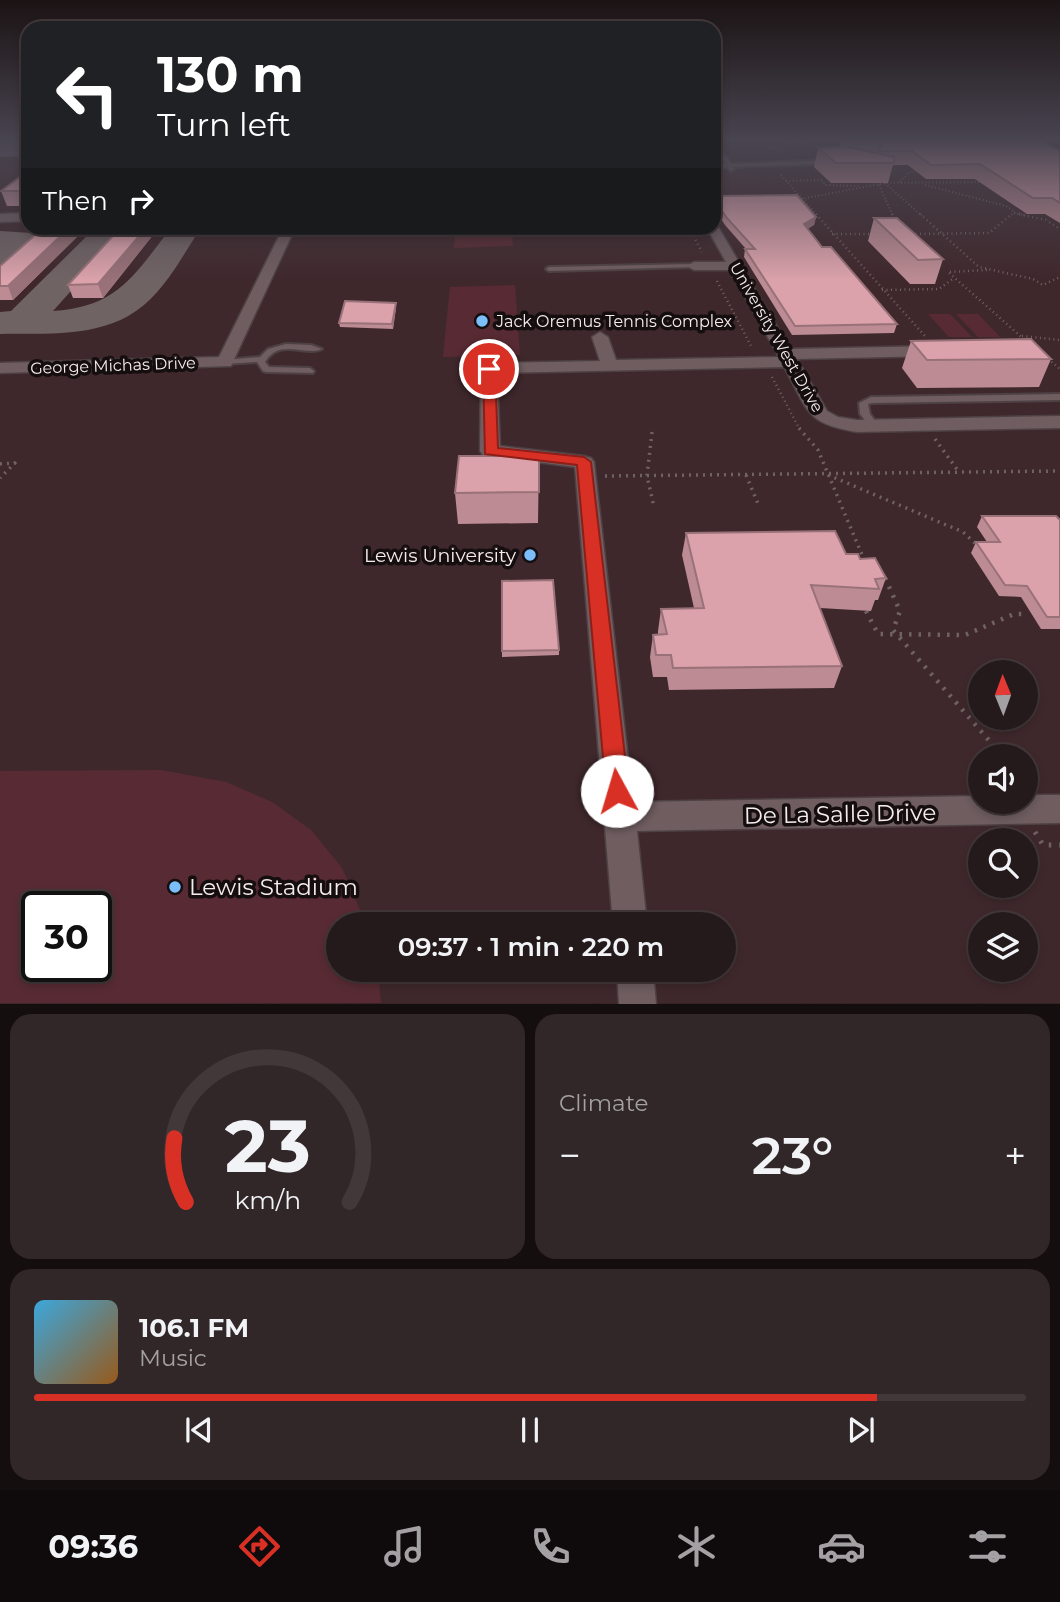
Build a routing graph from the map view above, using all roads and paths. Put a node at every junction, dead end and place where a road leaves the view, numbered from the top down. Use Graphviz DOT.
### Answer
graph roads {
  1 [pos="789,186"];
  2 [pos="853,186"];
  3 [pos="858,186"];
  4 [pos="873,186"];
  5 [pos="879,186"];
  6 [pos="888,186"];
  7 [pos="928,186"];
  8 [pos="801,199"];
  9 [pos="1010,209"];
  10 [pos="1020,209"];
  11 [pos="1014,213"];
  12 [pos="21,217"];
  13 [pos="0,218"];
  14 [pos="896,222"];
  15 [pos="1060,229"];
  16 [pos="832,234"];
  17 [pos="874,234"];
  18 [pos="901,234"];
  19 [pos="942,234"];
  20 [pos="286,235"];
  21 [pos="693,235"];
  22 [pos="717,235"];
  23 [pos="694,266"];
  24 [pos="709,266"];
  25 [pos="736,266"];
  26 [pos="548,269"];
  27 [pos="994,270"];
  28 [pos="1060,276"];
  29 [pos="954,277"];
  30 [pos="883,290"];
  31 [pos="1020,336"];
  32 [pos="600,337"];
  33 [pos="1060,340"];
  34 [pos="1026,342"];
  35 [pos="318,349"];
  36 [pos="938,351"];
  37 [pos="1045,355"];
  38 [pos="789,358"];
  39 [pos="262,359"];
  40 [pos="225,362"];
  41 [pos="765,363"];
  42 [pos="610,366"];
  43 [pos="0,368"];
  44 [pos="1060,369"];
  45 [pos="310,371"];
  46 [pos="1060,397"];
  47 [pos="1060,422"];
  48 [pos="925,424"];
  49 [pos="865,426"];
  50 [pos="652,432"];
  51 [pos="0,464"];
  52 [pos="585,469"];
  53 [pos="959,471"];
  54 [pos="1060,471"];
  55 [pos="827,474"];
  56 [pos="746,475"];
  57 [pos="647,476"];
  58 [pos="0,478"];
  59 [pos="654,506"];
  60 [pos="759,506"];
  61 [pos="980,550"];
  62 [pos="867,564"];
  63 [pos="877,572"];
  64 [pos="866,611"];
  65 [pos="1028,614"];
  66 [pos="898,634"];
  67 [pos="992,744"];
  68 [pos="1060,809"];
  69 [pos="620,817"];
  70 [pos="629,912"];
  71 [pos="636,982"];
  72 [pos="638,1003"];
  1 -- 8 [label="path"];
  2 -- 3 [label="path"];
  3 -- 4 [label="path"];
  4 -- 8 [label="path"];
  5 -- 14 [label="path"];
  6 -- 19 [label="path"];
  7 -- 9 [label="path"];
  8 -- 16 [label="path"];
  9 -- 10 [label="path"];
  9 -- 11 [label="path"];
  11 -- 15 [label="path"];
  11 -- 19 [label="path"];
  12 -- 13 [label="street"];
  16 -- 17 [label="path"];
  16 -- 30 [label="path"];
  18 -- 19 [label="path"];
  19 -- 27 [label="path"];
  20 -- 40 [label="street"];
  21 -- 24 [label="path"];
  22 -- 25 [label="street, University West Drive"];
  23 -- 24 [label="street"];
  23 -- 26 [label="lane"];
  24 -- 25 [label="street"];
  24 -- 41 [label="path"];
  25 -- 38 [label="street, University West Drive"];
  27 -- 28 [label="path"];
  27 -- 29 [label="path"];
  29 -- 30 [label="path"];
  29 -- 31 [label="path"];
  30 -- 36 [label="path"];
  31 -- 33 [label="path"];
  31 -- 34 [label="path"];
  32 -- 42 [label="street"];
  35 -- 39 [label="lane"];
  36 -- 38 [label="street"];
  37 -- 44 [label="path"];
  38 -- 41 [label="street"];
  38 -- 49 [label="street, University West Drive"];
  39 -- 40 [label="lane"];
  39 -- 45 [label="lane"];
  40 -- 43 [label="street, George Michas Drive"];
  41 -- 42 [label="street"];
  41 -- 55 [label="path"];
  42 -- 52 [label="street"];
  46 -- 49 [label="lane"];
  47 -- 48 [label="street, University West Drive"];
  48 -- 49 [label="street, University West Drive"];
  48 -- 53 [label="path"];
  50 -- 57 [label="path"];
  51 -- 58 [label="path"];
  52 -- 57 [label="path"];
  52 -- 69 [label="street"];
  53 -- 54 [label="path"];
  53 -- 55 [label="path"];
  55 -- 56 [label="path"];
  55 -- 61 [label="path"];
  55 -- 62 [label="path"];
  56 -- 57 [label="path"];
  56 -- 60 [label="path"];
  57 -- 59 [label="path"];
  63 -- 66 [label="path"];
  64 -- 66 [label="path"];
  65 -- 66 [label="path"];
  66 -- 67 [label="path"];
  68 -- 69 [label="street, De La Salle Drive"];
  69 -- 70 [label="street"];
  71 -- 72 [label="street"];
}
